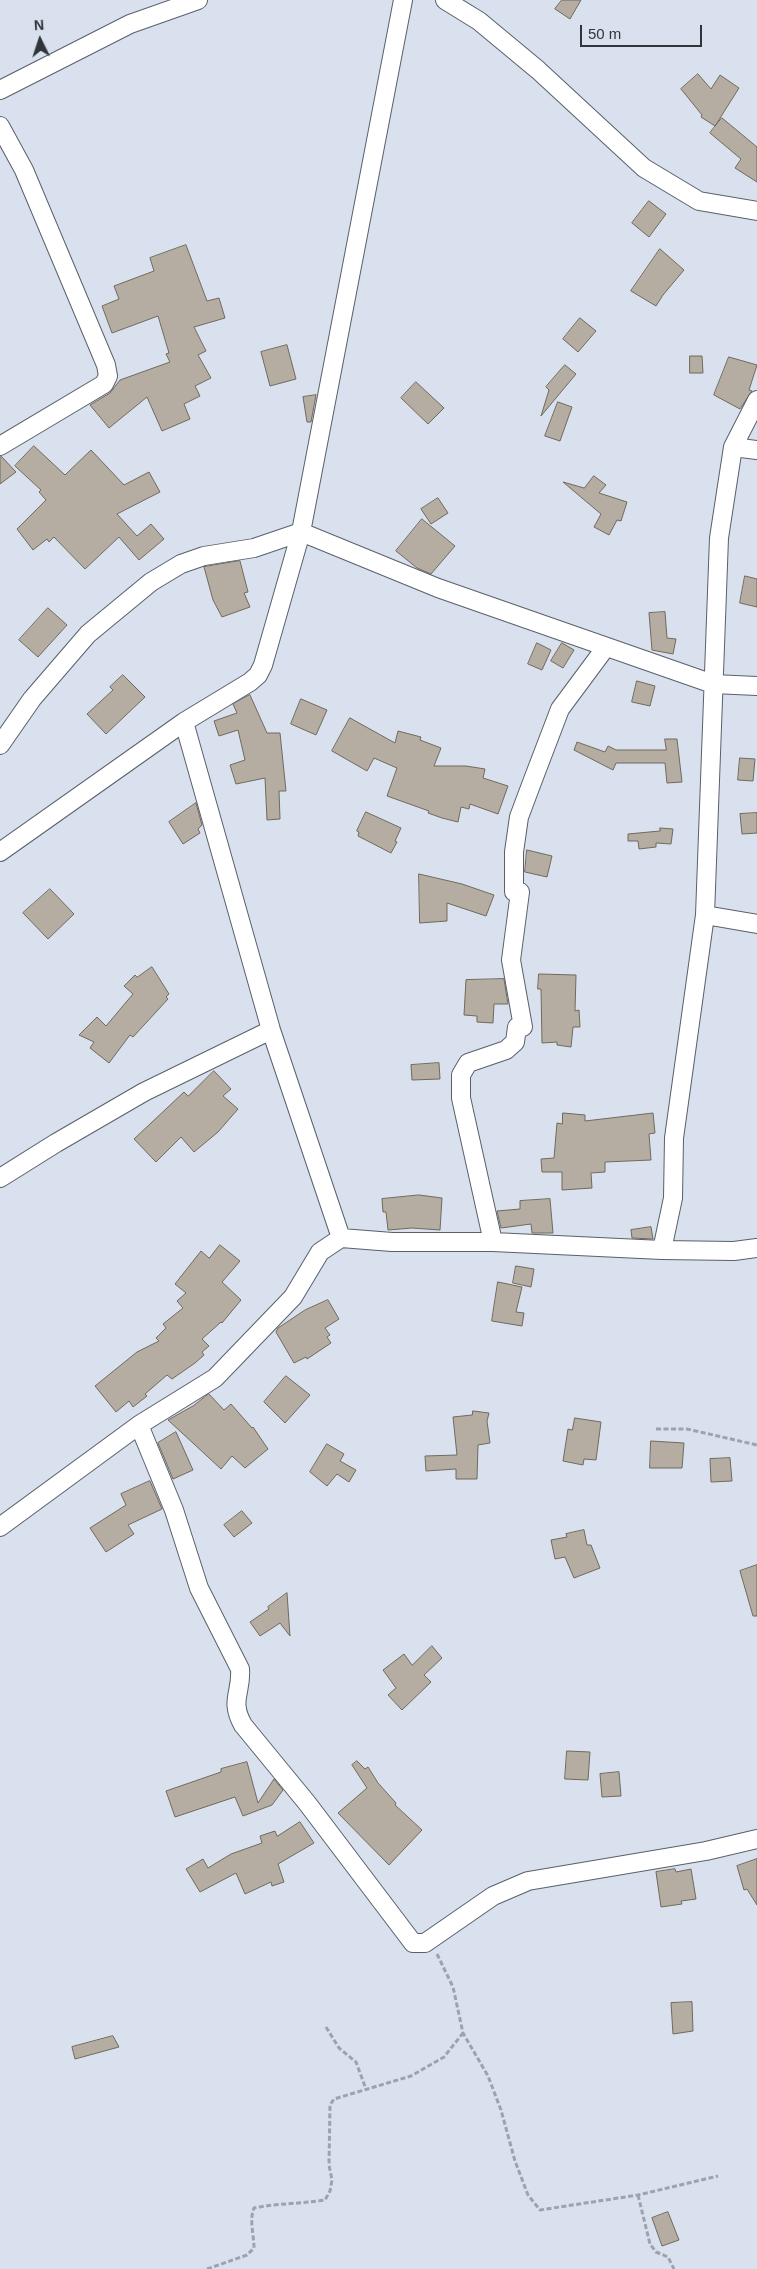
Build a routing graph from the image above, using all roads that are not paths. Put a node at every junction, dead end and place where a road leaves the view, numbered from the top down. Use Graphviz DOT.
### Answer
graph roads {
  1 [pos="198,0"];
  2 [pos="403,0"];
  3 [pos="445,0"];
  4 [pos="0,90"];
  5 [pos="0,126"];
  6 [pos="757,211"];
  7 [pos="757,400"];
  8 [pos="0,446"];
  9 [pos="733,447"];
  10 [pos="757,450"];
  11 [pos="301,532"];
  12 [pos="606,646"];
  13 [pos="712,684"];
  14 [pos="757,686"];
  15 [pos="184,722"];
  16 [pos="0,745"];
  17 [pos="0,852"];
  18 [pos="705,915"];
  19 [pos="757,924"];
  20 [pos="272,1030"];
  21 [pos="0,1178"];
  22 [pos="341,1238"];
  23 [pos="493,1242"];
  24 [pos="757,1248"];
  25 [pos="662,1250"];
  26 [pos="139,1424"];
  27 [pos="0,1526"];
  28 [pos="757,1839"];
  1 -- 4 [label="street"];
  2 -- 11 [label="street"];
  3 -- 6 [label="street"];
  5 -- 8 [label="street"];
  7 -- 9 [label="street"];
  9 -- 10 [label="street"];
  9 -- 13 [label="street"];
  11 -- 12 [label="street"];
  11 -- 15 [label="street"];
  11 -- 16 [label="street"];
  12 -- 13 [label="street"];
  12 -- 23 [label="street"];
  13 -- 14 [label="street"];
  13 -- 18 [label="street"];
  15 -- 17 [label="street"];
  15 -- 20 [label="street"];
  18 -- 19 [label="street"];
  18 -- 25 [label="street"];
  20 -- 21 [label="street"];
  20 -- 22 [label="street"];
  22 -- 23 [label="street"];
  22 -- 26 [label="street"];
  23 -- 25 [label="street"];
  24 -- 25 [label="street"];
  26 -- 27 [label="street"];
  26 -- 28 [label="street"];
}
